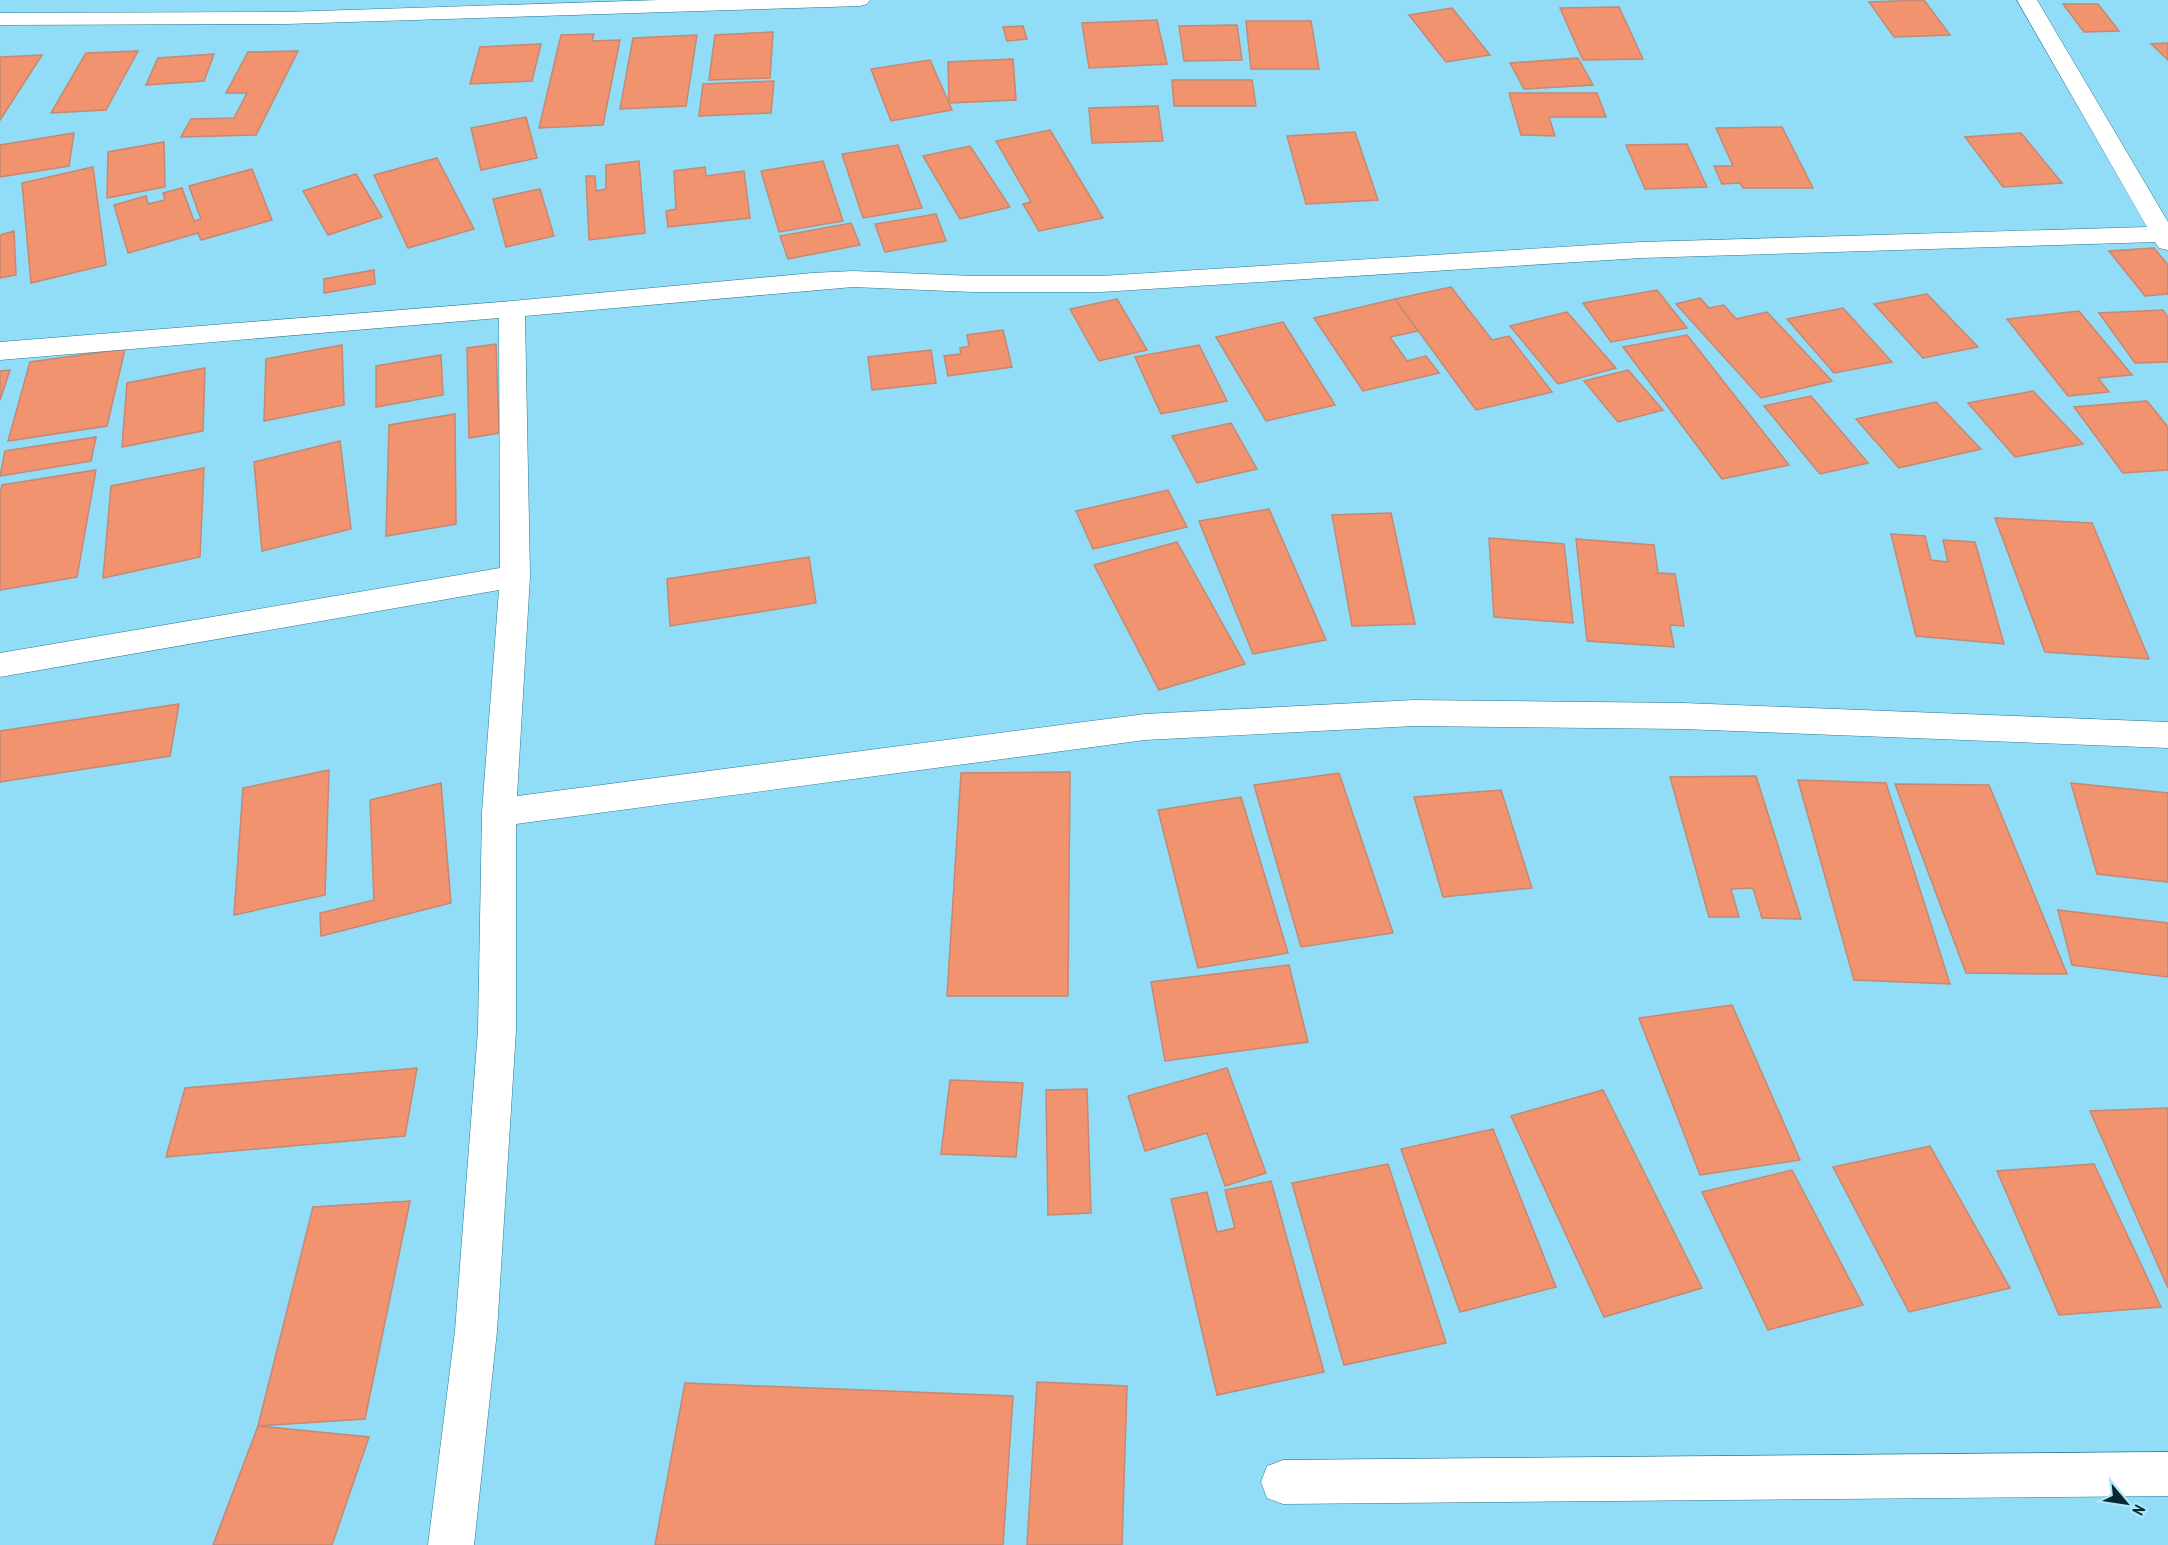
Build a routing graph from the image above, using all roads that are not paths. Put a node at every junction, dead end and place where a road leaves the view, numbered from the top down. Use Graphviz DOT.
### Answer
graph roads {
  1 [pos="860,0"];
  2 [pos="2027,0"];
  3 [pos="0,19"];
  4 [pos="2166,237"];
  5 [pos="512,309"];
  6 [pos="0,351"];
  7 [pos="515,576"];
  8 [pos="0,665"];
  9 [pos="2168,735"];
  10 [pos="499,812"];
  11 [pos="2168,1473"];
  12 [pos="1283,1482"];
  13 [pos="451,1545"];
  1 -- 3 [label="street"];
  2 -- 4 [label="street"];
  4 -- 5 [label="street"];
  5 -- 6 [label="street"];
  5 -- 7 [label="street"];
  7 -- 8 [label="street"];
  7 -- 10 [label="street"];
  9 -- 10 [label="street"];
  10 -- 13 [label="street"];
  11 -- 12 [label="street"];
}
